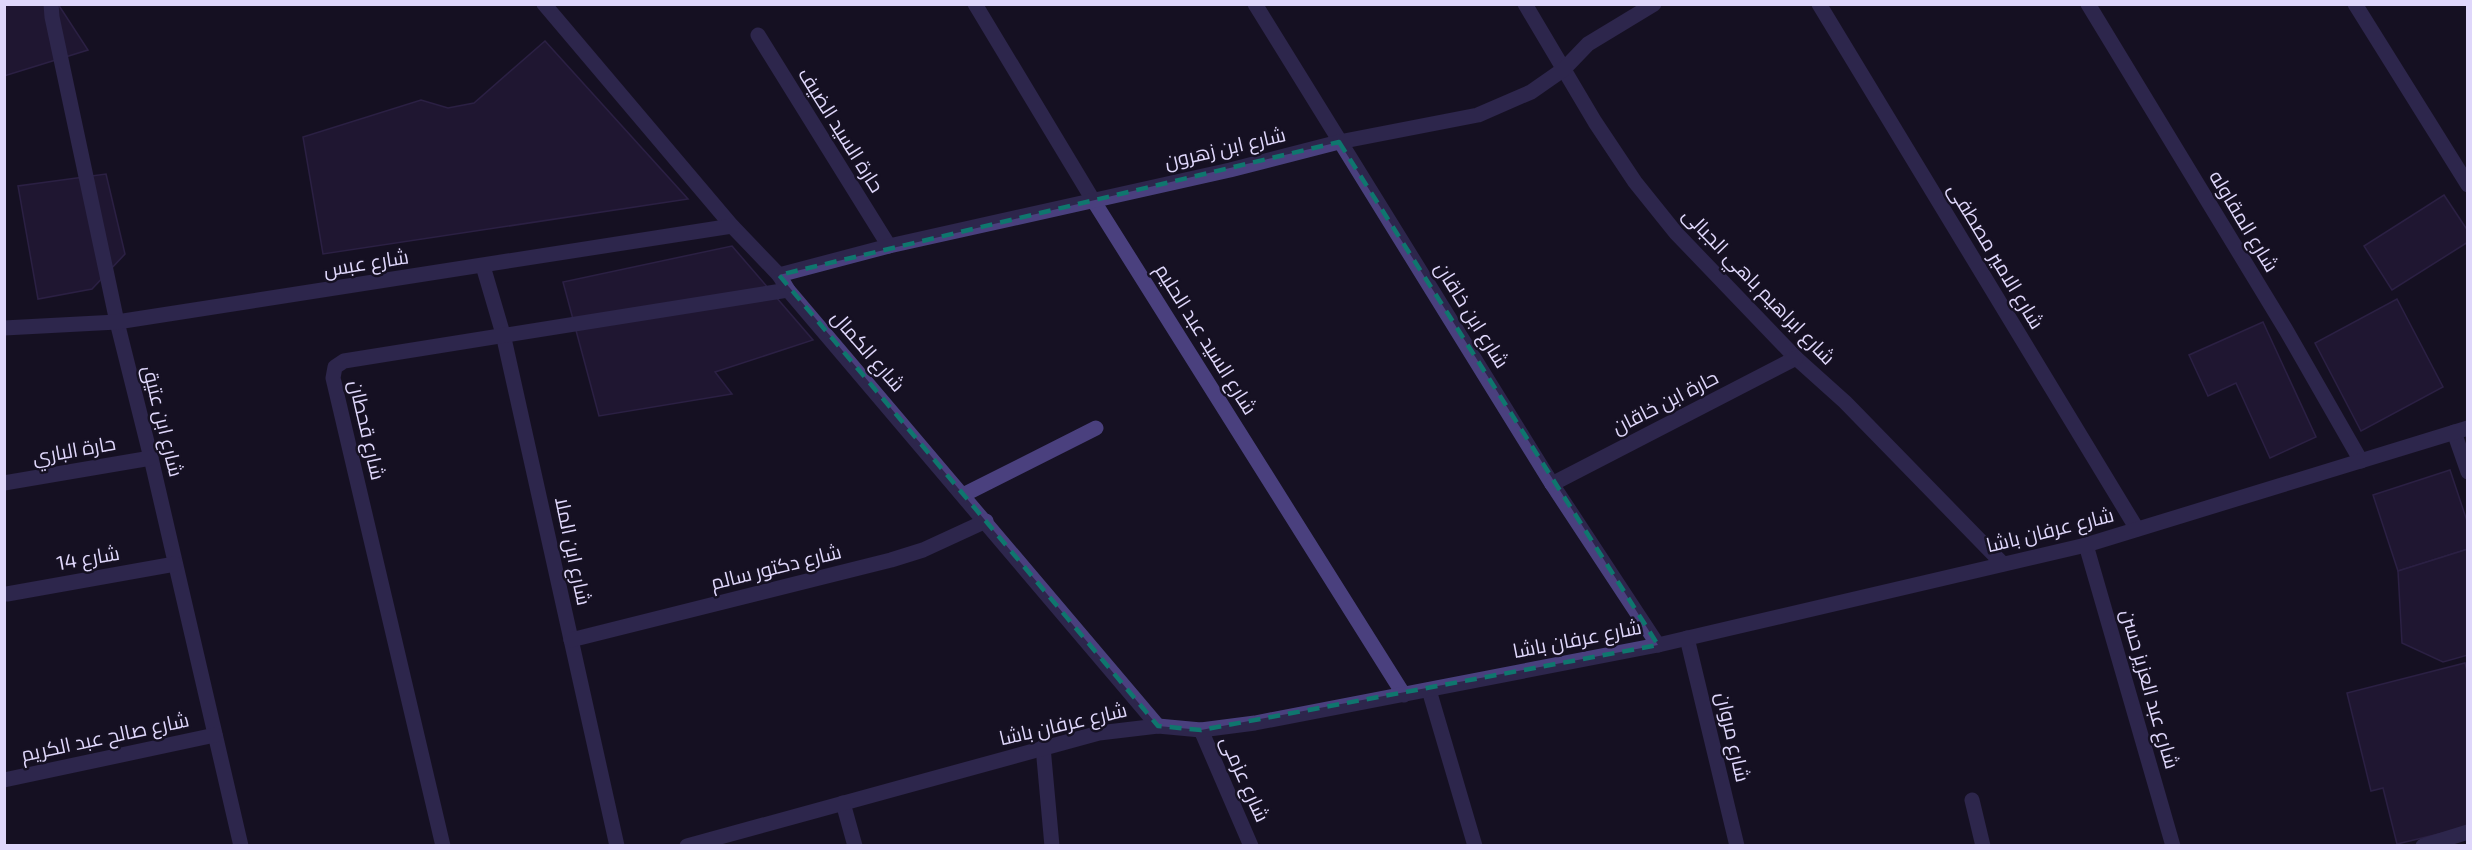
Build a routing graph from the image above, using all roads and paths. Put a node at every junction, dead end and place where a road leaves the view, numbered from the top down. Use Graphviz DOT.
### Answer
graph roads {
  1 [pos="51,4"];
  2 [pos="544,4"];
  3 [pos="975,4"];
  4 [pos="1255,4"];
  5 [pos="1525,4"];
  6 [pos="1654,4"];
  7 [pos="1819,4"];
  8 [pos="2088,4"];
  9 [pos="2355,4"];
  10 [pos="758,35"];
  11 [pos="1564,69"];
  12 [pos="1339,142"];
  13 [pos="2468,185"];
  14 [pos="1093,200"];
  15 [pos="732,226"];
  16 [pos="889,246"];
  17 [pos="483,266"];
  18 [pos="779,274"];
  19 [pos="788,290"];
  20 [pos="117,322"];
  21 [pos="4,328"];
  22 [pos="504,334"];
  23 [pos="1796,358"];
  24 [pos="1096,428"];
  25 [pos="2461,430"];
  26 [pos="151,458"];
  27 [pos="2361,461"];
  28 [pos="2468,472"];
  29 [pos="4,483"];
  30 [pos="1552,484"];
  31 [pos="963,495"];
  32 [pos="986,521"];
  33 [pos="2137,529"];
  34 [pos="2086,545"];
  35 [pos="175,564"];
  36 [pos="2002,564"];
  37 [pos="7,594"];
  38 [pos="1688,638"];
  39 [pos="571,640"];
  40 [pos="1658,645"];
  41 [pos="1429,690"];
  42 [pos="1404,695"];
  43 [pos="1158,726"];
  44 [pos="1201,730"];
  45 [pos="215,735"];
  46 [pos="1043,747"];
  47 [pos="4,780"];
  48 [pos="1972,800"];
  49 [pos="843,803"];
  50 [pos="2468,832"];
  51 [pos="241,846"];
  52 [pos="443,846"];
  53 [pos="617,846"];
  54 [pos="687,846"];
  55 [pos="855,846"];
  56 [pos="1052,846"];
  57 [pos="1251,846"];
  58 [pos="1475,846"];
  59 [pos="1737,846"];
  60 [pos="1983,846"];
  61 [pos="2173,846"];
  62 [pos="2423,846"];
  1 -- 20 [label="street, شارع ابن عتيق"];
  2 -- 15 [label="street, شارع الكمال"];
  3 -- 14 [label="street, شارع السيد عبد الحليم"];
  4 -- 12 [label="street, شارع ابن خاقان"];
  5 -- 11 [label="street, شارع ابراهيم باهي الجبالى"];
  6 -- 11 [label="street, شارع ابن زهرون"];
  7 -- 33 [label="street, شارع الامير مصطفى"];
  8 -- 27 [label="street, شارع المقاوله"];
  9 -- 13 [label="street"];
  10 -- 16 [label="street, حارة السيد الضيف"];
  11 -- 12 [label="street, شارع ابن زهرون"];
  11 -- 23 [label="street, شارع ابراهيم باهي الجبالى"];
  12 -- 14 [label="street, شارع ابن زهرون"];
  12 -- 30 [label="street, شارع ابن خاقان"];
  14 -- 16 [label="street, شارع ابن زهرون"];
  14 -- 42 [label="street, شارع السيد عبد الحليم"];
  15 -- 17 [label="street, شارع عبس"];
  15 -- 18 [label="street, شارع الكمال"];
  16 -- 18 [label="street, شارع ابن زهرون"];
  17 -- 20 [label="street, شارع عبس"];
  17 -- 22 [label="street, شارع ابن الملا"];
  18 -- 19 [label="street, شارع الكمال"];
  19 -- 22 [label="street, شارع قحطان"];
  19 -- 31 [label="street, شارع الكمال"];
  20 -- 21 [label="street, شارع عبس"];
  20 -- 26 [label="street, شارع ابن عتيق"];
  22 -- 39 [label="street, شارع ابن الملا"];
  22 -- 52 [label="street, شارع قحطان"];
  23 -- 30 [label="street, حارة ابن خاقان"];
  23 -- 36 [label="street, شارع ابراهيم باهي الجبالى"];
  24 -- 31 [label="street"];
  25 -- 27 [label="street, شارع عرفان باشا"];
  25 -- 28 [label="street"];
  26 -- 29 [label="street, حارة الباري"];
  26 -- 35 [label="street, شارع ابن عتيق"];
  27 -- 33 [label="street, شارع عرفان باشا"];
  30 -- 40 [label="street, شارع ابن خاقان"];
  31 -- 32 [label="street, شارع الكمال"];
  32 -- 39 [label="street, شارع دكتور سالم"];
  32 -- 43 [label="street, شارع الكمال"];
  33 -- 34 [label="street, شارع عرفان باشا"];
  34 -- 36 [label="street, شارع عرفان باشا"];
  34 -- 61 [label="street, شارع عبد العزيز حسن"];
  35 -- 37 [label="street, شارع 14"];
  35 -- 45 [label="street, شارع ابن عتيق"];
  36 -- 38 [label="street, شارع عرفان باشا"];
  38 -- 40 [label="street, شارع عرفان باشا"];
  38 -- 59 [label="street, شارع مروان"];
  39 -- 53 [label="street, شارع ابن الملا"];
  40 -- 41 [label="street, شارع عرفان باشا"];
  41 -- 42 [label="street, شارع عرفان باشا"];
  41 -- 58 [label="street"];
  42 -- 44 [label="street, شارع عرفان باشا"];
  43 -- 44 [label="street, شارع عرفان باشا"];
  43 -- 46 [label="street, شارع عرفان باشا"];
  44 -- 57 [label="street, شارع عزمى"];
  45 -- 47 [label="street, شارع صالح عبد الكريم"];
  45 -- 51 [label="street, شارع ابن عتيق"];
  46 -- 49 [label="street, شارع عرفان باشا"];
  46 -- 56 [label="street"];
  48 -- 60 [label="street"];
  49 -- 54 [label="street, شارع عرفان باشا"];
  49 -- 55 [label="street"];
  50 -- 62 [label="street"];
}
